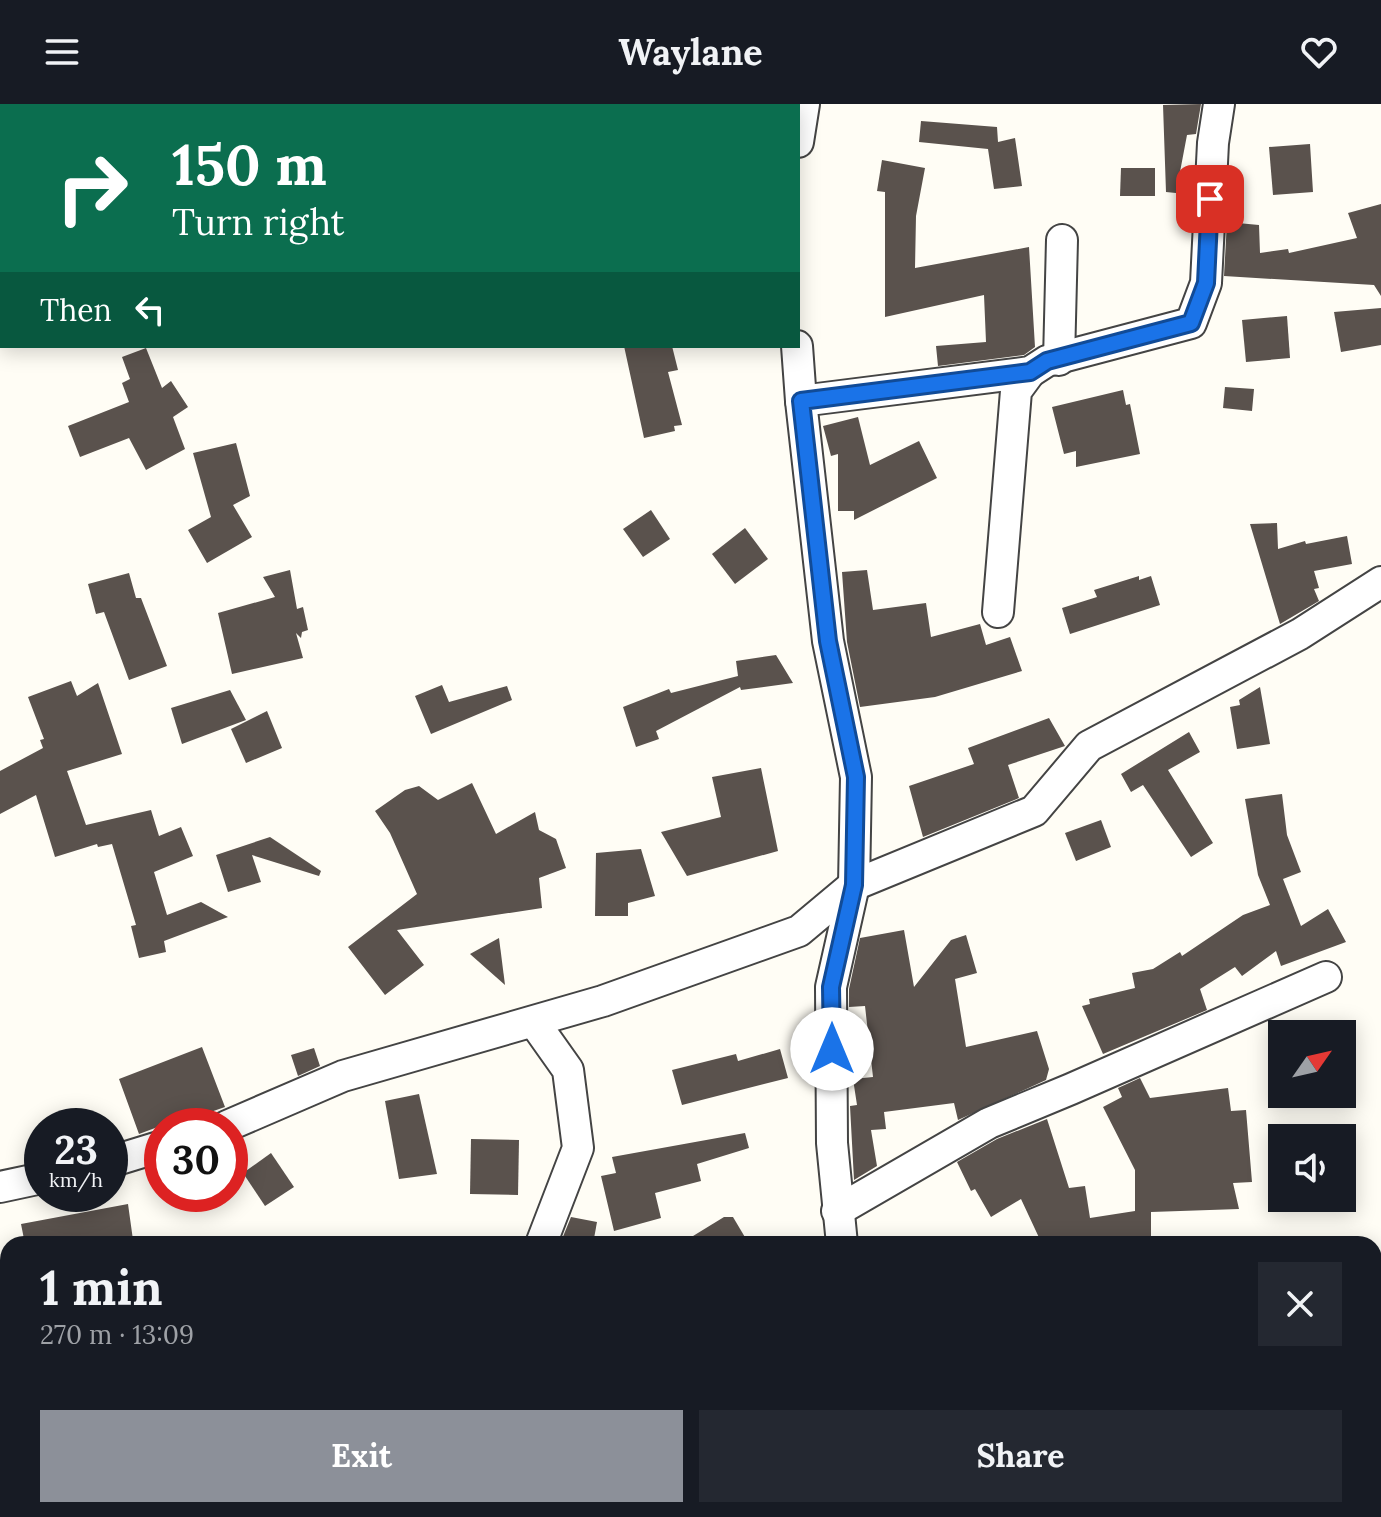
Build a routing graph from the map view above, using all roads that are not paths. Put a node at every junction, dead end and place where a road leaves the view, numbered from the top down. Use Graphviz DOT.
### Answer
graph roads {
  1 [pos="804,104"];
  2 [pos="1219,104"];
  3 [pos="800,129"];
  4 [pos="1062,240"];
  5 [pos="797,348"];
  6 [pos="1059,360"];
  7 [pos="1030,372"];
  8 [pos="801,401"];
  9 [pos="1381,582"];
  10 [pos="998,612"];
  11 [pos="854,885"];
  12 [pos="1326,977"];
  13 [pos="534,1022"];
  14 [pos="248,1117"];
  15 [pos="24,1182"];
  16 [pos="0,1187"];
  17 [pos="837,1211"];
  18 [pos="544,1236"];
  19 [pos="841,1236"];
  1 -- 3 [label="street"];
  2 -- 6 [label="street"];
  4 -- 6 [label="street"];
  5 -- 8 [label="street"];
  6 -- 7 [label="street"];
  7 -- 8 [label="street"];
  7 -- 10 [label="street"];
  8 -- 11 [label="street"];
  9 -- 11 [label="street"];
  11 -- 13 [label="street"];
  11 -- 17 [label="street"];
  12 -- 17 [label="street"];
  13 -- 14 [label="street"];
  13 -- 18 [label="street"];
  15 -- 16 [label="street"];
  17 -- 19 [label="street"];
}
